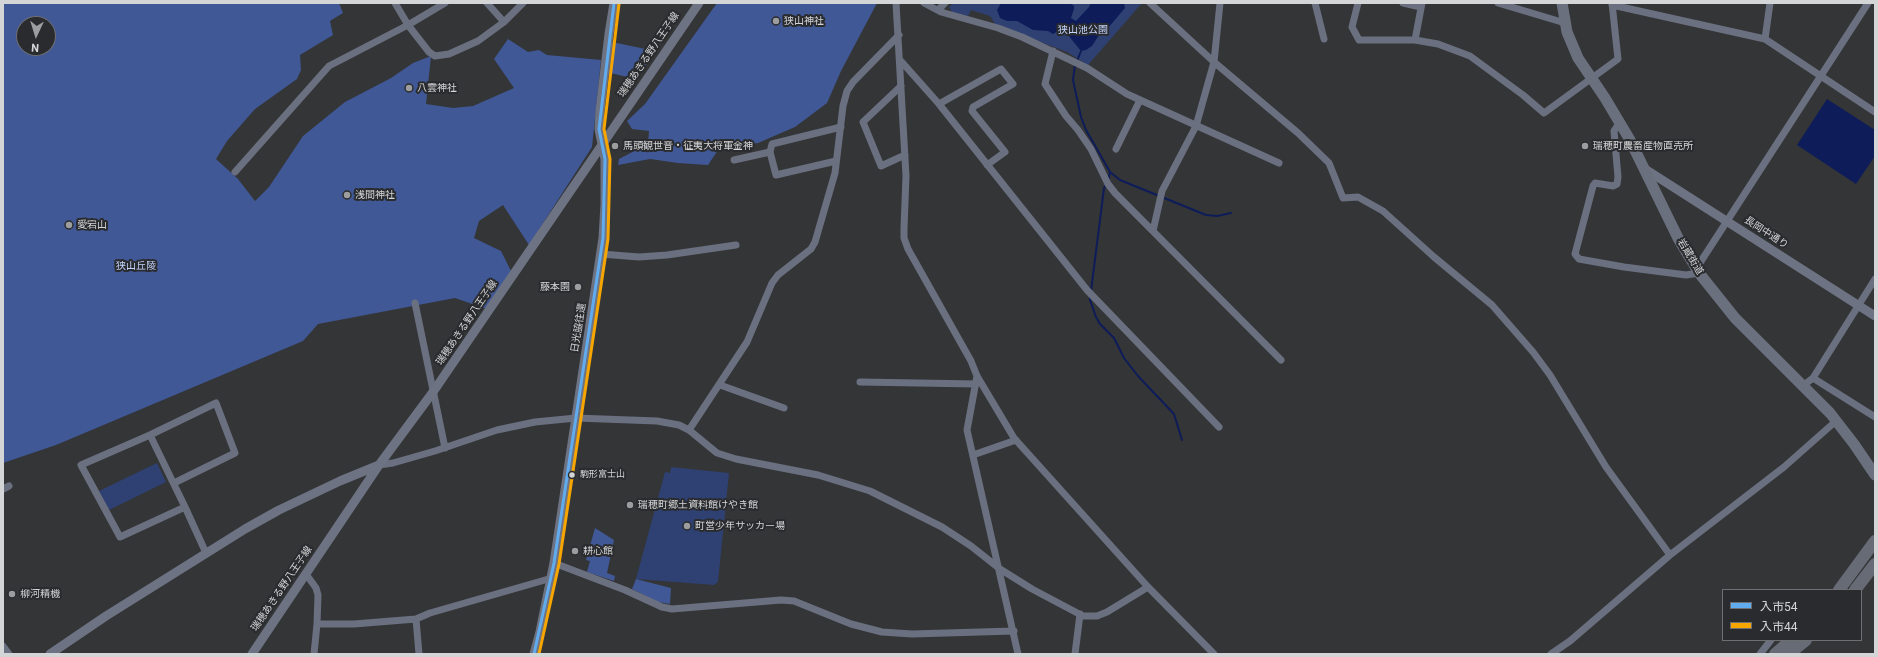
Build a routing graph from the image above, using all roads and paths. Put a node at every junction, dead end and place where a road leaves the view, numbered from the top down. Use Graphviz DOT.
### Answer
graph roads {
  1 [pos="395,3"];
  2 [pos="444,3"];
  3 [pos="487,3"];
  4 [pos="523,3"];
  5 [pos="614,3"];
  6 [pos="698,3"];
  7 [pos="896,3"];
  8 [pos="924,3"];
  9 [pos="945,3"];
  10 [pos="1150,3"];
  11 [pos="1220,3"];
  12 [pos="1315,3"];
  13 [pos="1358,3"];
  14 [pos="1403,3"];
  15 [pos="1562,3"];
  16 [pos="1770,3"];
  17 [pos="1868,3"];
  18 [pos="1503,4"];
  19 [pos="1612,4"];
  20 [pos="1421,5"];
  21 [pos="938,10"];
  22 [pos="504,22"];
  23 [pos="1565,23"];
  24 [pos="408,25"];
  25 [pos="899,35"];
  26 [pos="1324,39"];
  27 [pos="1765,39"];
  28 [pos="1415,40"];
  29 [pos="1053,51"];
  30 [pos="900,60"];
  31 [pos="1214,62"];
  32 [pos="1820,76"];
  33 [pos="1591,78"];
  34 [pos="901,86"];
  35 [pos="1140,100"];
  36 [pos="939,104"];
  37 [pos="1875,112"];
  38 [pos="1620,122"];
  39 [pos="1196,126"];
  40 [pos="841,127"];
  41 [pos="602,145"];
  42 [pos="1116,149"];
  43 [pos="770,152"];
  44 [pos="905,155"];
  45 [pos="734,160"];
  46 [pos="836,161"];
  47 [pos="1279,163"];
  48 [pos="987,165"];
  49 [pos="1645,169"];
  50 [pos="235,172"];
  51 [pos="1727,221"];
  52 [pos="1153,231"];
  53 [pos="736,245"];
  54 [pos="601,254"];
  55 [pos="1697,271"];
  56 [pos="1875,279"];
  57 [pos="415,303"];
  58 [pos="1858,305"];
  59 [pos="1875,316"];
  60 [pos="1281,360"];
  61 [pos="977,376"];
  62 [pos="1813,378"];
  63 [pos="860,382"];
  64 [pos="976,384"];
  65 [pos="720,385"];
  66 [pos="1804,386"];
  67 [pos="433,392"];
  68 [pos="784,408"];
  69 [pos="1875,416"];
  70 [pos="576,418"];
  71 [pos="1836,421"];
  72 [pos="1219,428"];
  73 [pos="689,430"];
  74 [pos="150,434"];
  75 [pos="1016,440"];
  76 [pos="445,448"];
  77 [pos="973,456"];
  78 [pos="379,465"];
  79 [pos="1875,475"];
  80 [pos="174,483"];
  81 [pos="185,507"];
  82 [pos="1875,541"];
  83 [pos="206,553"];
  84 [pos="1670,555"];
  85 [pos="554,563"];
  86 [pos="1875,564"];
  87 [pos="1000,569"];
  88 [pos="306,574"];
  89 [pos="552,578"];
  90 [pos="1148,586"];
  91 [pos="1840,589"];
  92 [pos="1856,589"];
  93 [pos="1080,614"];
  94 [pos="416,619"];
  95 [pos="318,624"];
  96 [pos="1014,632"];
  97 [pos="1770,641"];
  98 [pos="1790,641"];
  99 [pos="1805,641"];
  100 [pos="1805,641"];
  101 [pos="3,646"];
  102 [pos="9,654"];
  103 [pos="50,654"];
  104 [pos="252,654"];
  105 [pos="314,654"];
  106 [pos="419,654"];
  107 [pos="534,654"];
  108 [pos="1018,654"];
  109 [pos="1075,654"];
  110 [pos="1214,654"];
  111 [pos="1551,654"];
  112 [pos="1760,654"];
  113 [pos="1774,654"];
  114 [pos="1789,654"];
  115 [pos="1796,654"];
  1 -- 24 [label="street"];
  2 -- 24 [label="street"];
  3 -- 22 [label="street"];
  4 -- 22 [label="street"];
  5 -- 41 [label="street, 日光脇往還"];
  6 -- 41 [label="street, 瑞穂あきる野八王子線"];
  7 -- 25 [label="street"];
  8 -- 21 [label="street"];
  9 -- 21 [label="street"];
  10 -- 31 [label="street"];
  11 -- 31 [label="street"];
  12 -- 26 [label="street"];
  13 -- 28 [label="street"];
  14 -- 20 [label="street"];
  15 -- 23 [label="main road, 岩蔵街道"];
  16 -- 27 [label="street"];
  17 -- 32 [label="street"];
  18 -- 23 [label="street"];
  19 -- 27 [label="street"];
  19 -- 33 [label="street"];
  20 -- 28 [label="street"];
  21 -- 29 [label="street"];
  22 -- 24 [label="street"];
  23 -- 33 [label="main road, 岩蔵街道"];
  24 -- 50 [label="street"];
  25 -- 30 [label="street"];
  25 -- 40 [label="street"];
  27 -- 32 [label="street"];
  28 -- 33 [label="street"];
  29 -- 35 [label="street"];
  29 -- 52 [label="street"];
  30 -- 34 [label="street"];
  30 -- 36 [label="street"];
  31 -- 39 [label="street"];
  31 -- 84 [label="street"];
  32 -- 37 [label="street"];
  32 -- 51 [label="street"];
  33 -- 38 [label="main road, 岩蔵街道"];
  34 -- 44 [label="street"];
  34 -- 44 [label="street"];
  35 -- 39 [label="street"];
  35 -- 42 [label="street"];
  36 -- 48 [label="street"];
  36 -- 48 [label="street"];
  38 -- 49 [label="main road, 岩蔵街道"];
  38 -- 55 [label="street"];
  39 -- 47 [label="street"];
  39 -- 52 [label="street"];
  40 -- 43 [label="street"];
  40 -- 46 [label="street"];
  41 -- 54 [label="street, 日光脇往還"];
  41 -- 67 [label="street, 瑞穂あきる野八王子線"];
  43 -- 45 [label="street"];
  43 -- 46 [label="street"];
  44 -- 61 [label="street"];
  46 -- 65 [label="street"];
  48 -- 72 [label="street"];
  49 -- 51 [label="street, 長岡中通り"];
  49 -- 55 [label="main road, 岩蔵街道"];
  51 -- 55 [label="street"];
  51 -- 58 [label="street, 長岡中通り"];
  52 -- 60 [label="street"];
  53 -- 54 [label="street"];
  54 -- 70 [label="street, 日光脇往還"];
  55 -- 66 [label="main road, 岩蔵街道"];
  56 -- 58 [label="street"];
  57 -- 67 [label="street"];
  58 -- 59 [label="street, 長岡中通り"];
  58 -- 62 [label="street"];
  61 -- 64 [label="street"];
  61 -- 75 [label="street"];
  62 -- 66 [label="street"];
  62 -- 69 [label="street"];
  63 -- 64 [label="street"];
  64 -- 77 [label="street"];
  65 -- 68 [label="street"];
  65 -- 73 [label="street"];
  66 -- 71 [label="main road, 岩蔵街道"];
  67 -- 76 [label="street"];
  67 -- 78 [label="street, 瑞穂あきる野八王子線"];
  70 -- 73 [label="street"];
  70 -- 76 [label="street"];
  70 -- 85 [label="street, 日光脇往還"];
  71 -- 79 [label="main road, 岩蔵街道"];
  71 -- 84 [label="street"];
  73 -- 87 [label="street"];
  74 -- 80 [label="street"];
  74 -- 80 [label="street"];
  74 -- 81 [label="street"];
  75 -- 77 [label="street"];
  75 -- 90 [label="street"];
  76 -- 78 [label="street"];
  77 -- 87 [label="street"];
  78 -- 83 [label="street"];
  78 -- 88 [label="street, 瑞穂あきる野八王子線"];
  80 -- 81 [label="street"];
  81 -- 83 [label="street"];
  82 -- 91 [label="highway"];
  83 -- 103 [label="street"];
  84 -- 111 [label="street"];
  85 -- 89 [label="street, 日光脇往還"];
  85 -- 96 [label="street"];
  86 -- 92 [label="highway"];
  87 -- 93 [label="street"];
  87 -- 96 [label="street"];
  88 -- 95 [label="street"];
  88 -- 104 [label="street, 瑞穂あきる野八王子線"];
  89 -- 94 [label="street"];
  89 -- 107 [label="street, 日光脇往還"];
  90 -- 93 [label="street"];
  90 -- 110 [label="street"];
  93 -- 109 [label="street"];
  94 -- 95 [label="street"];
  94 -- 106 [label="street"];
  95 -- 105 [label="street"];
  96 -- 108 [label="street"];
  97 -- 112 [label="street"];
  98 -- 113 [label="highway"];
  99 -- 114 [label="highway"];
  100 -- 115 [label="street"];
  101 -- 102 [label="street"];
}
